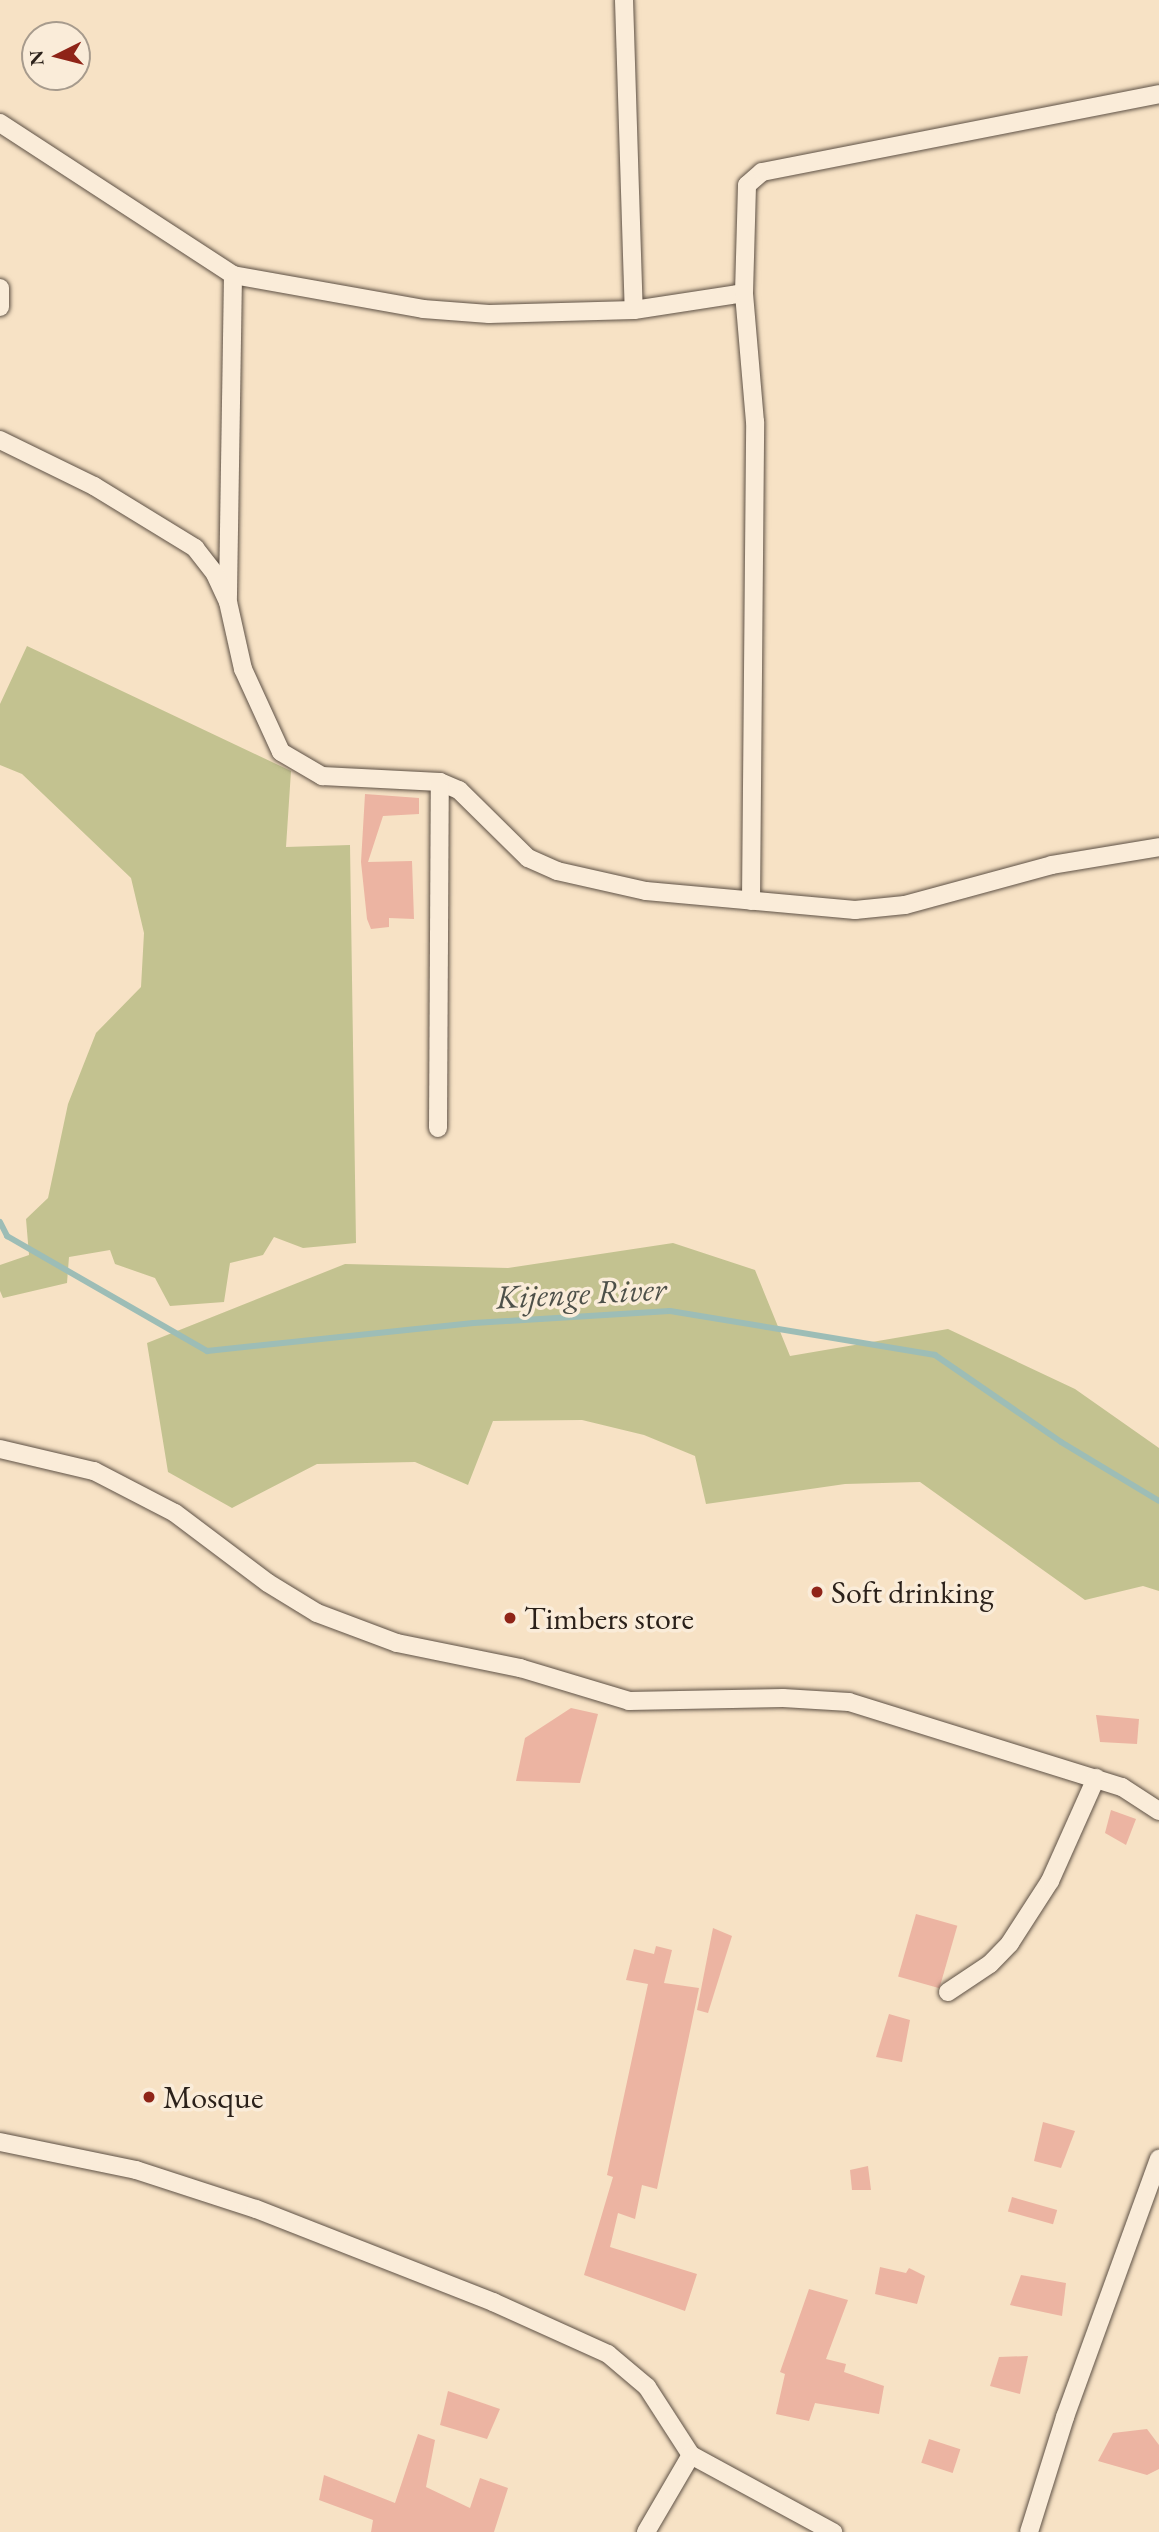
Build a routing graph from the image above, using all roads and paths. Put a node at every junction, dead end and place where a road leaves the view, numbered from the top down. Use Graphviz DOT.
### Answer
graph roads {
  1 [pos="624,0"];
  2 [pos="1159,94"];
  3 [pos="0,123"];
  4 [pos="233,275"];
  5 [pos="0,288"];
  6 [pos="744,293"];
  7 [pos="0,307"];
  8 [pos="634,310"];
  9 [pos="0,440"];
  10 [pos="228,602"];
  11 [pos="440,782"];
  12 [pos="1159,847"];
  13 [pos="751,901"];
  14 [pos="438,1128"];
  15 [pos="0,1449"];
  16 [pos="1096,1778"];
  17 [pos="1159,1811"];
  18 [pos="948,1992"];
  19 [pos="0,2142"];
  20 [pos="1159,2159"];
  21 [pos="691,2455"];
  22 [pos="646,2532"];
  23 [pos="833,2532"];
  24 [pos="1029,2532"];
  1 -- 8 [label="street"];
  2 -- 6 [label="street"];
  3 -- 4 [label="street"];
  4 -- 8 [label="street"];
  4 -- 10 [label="street"];
  5 -- 7 [label="street"];
  6 -- 8 [label="street"];
  6 -- 13 [label="street"];
  9 -- 10 [label="street"];
  10 -- 11 [label="street"];
  11 -- 13 [label="street"];
  11 -- 14 [label="street"];
  12 -- 13 [label="street"];
  15 -- 16 [label="street"];
  16 -- 17 [label="street"];
  16 -- 18 [label="street"];
  19 -- 21 [label="street"];
  20 -- 24 [label="street"];
  21 -- 22 [label="street"];
  21 -- 23 [label="street"];
}
